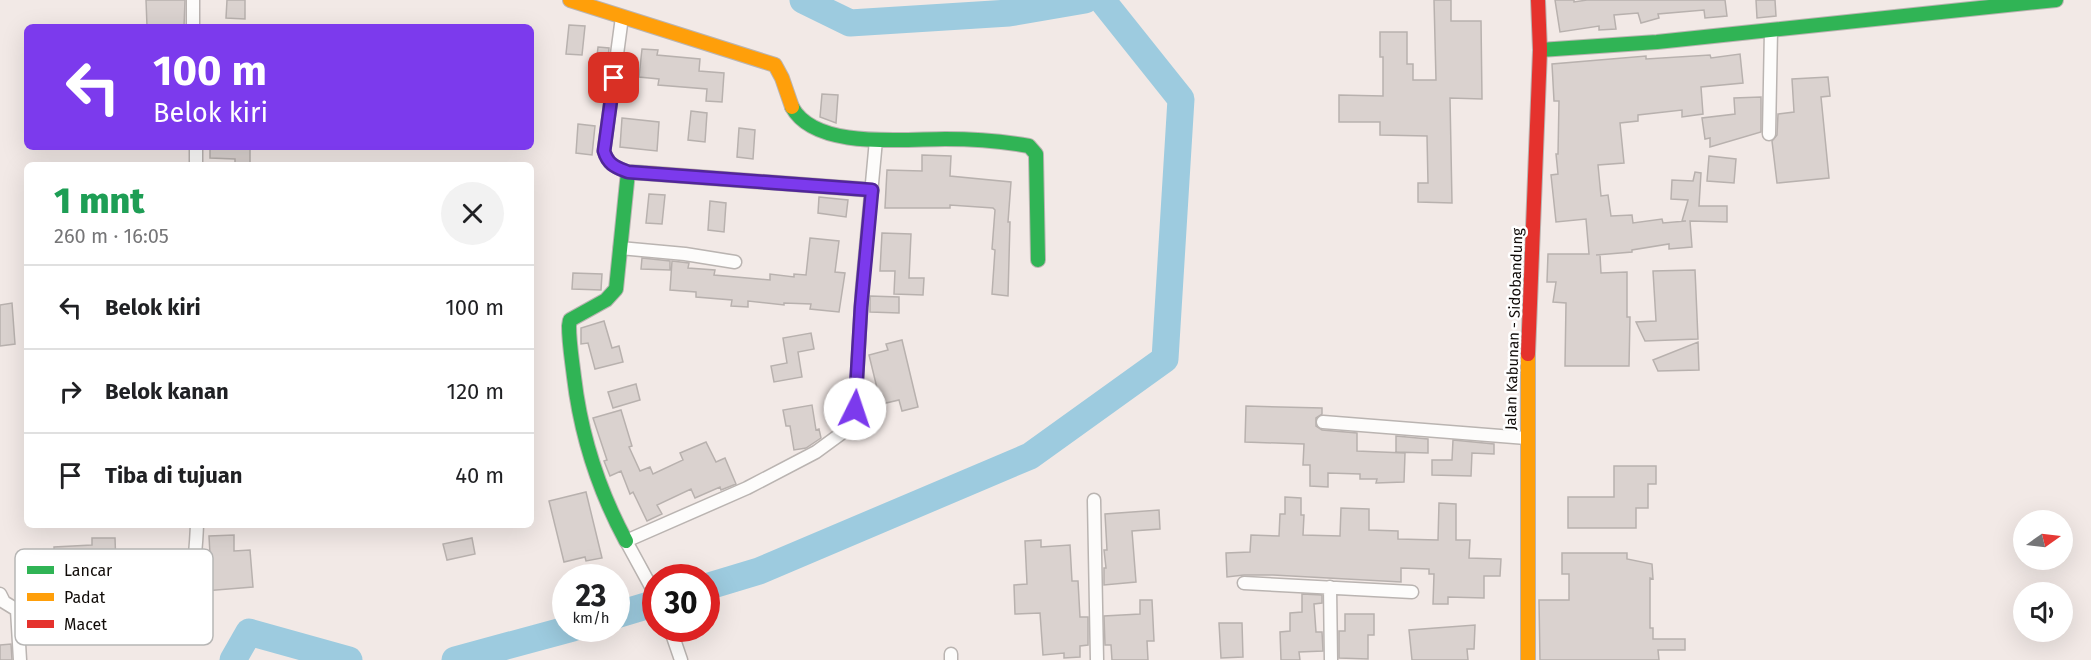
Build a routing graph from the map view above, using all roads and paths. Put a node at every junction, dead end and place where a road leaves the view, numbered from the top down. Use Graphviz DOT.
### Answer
graph roads {
  1 [pos="193,0"];
  2 [pos="570,0"];
  3 [pos="1538,0"];
  4 [pos="2056,0"];
  5 [pos="1976,4"];
  6 [pos="622,17"];
  7 [pos="193,24"];
  8 [pos="1771,30"];
  9 [pos="1540,50"];
  10 [pos="1769,134"];
  11 [pos="876,140"];
  12 [pos="628,172"];
  13 [pos="872,190"];
  14 [pos="620,248"];
  15 [pos="1038,260"];
  16 [pos="735,262"];
  17 [pos="1323,422"];
  18 [pos="1527,438"];
  19 [pos="1094,500"];
  20 [pos="197,528"];
  21 [pos="626,542"];
  22 [pos="195,549"];
  23 [pos="642,571"];
  24 [pos="1244,583"];
  25 [pos="1330,587"];
  26 [pos="1412,592"];
  27 [pos="0,594"];
  28 [pos="15,609"];
  29 [pos="675,642"];
  30 [pos="20,645"];
  31 [pos="21,660"];
  32 [pos="681,660"];
  33 [pos="1097,660"];
  34 [pos="1331,660"];
  35 [pos="1528,660"];
  1 -- 7 [label="street"];
  2 -- 6 [label="street"];
  3 -- 9 [label="street, Jalan Kabunan - Sidobandung"];
  4 -- 5 [label="street"];
  5 -- 8 [label="street"];
  6 -- 11 [label="street"];
  6 -- 12 [label="street"];
  8 -- 9 [label="street"];
  8 -- 10 [label="street"];
  9 -- 18 [label="street, Jalan Kabunan - Sidobandung"];
  11 -- 13 [label="street"];
  11 -- 15 [label="street"];
  12 -- 13 [label="street"];
  12 -- 14 [label="street"];
  13 -- 21 [label="street"];
  14 -- 16 [label="street"];
  14 -- 21 [label="street"];
  17 -- 18 [label="street"];
  18 -- 35 [label="street, Jalan Kabunan - Sidobandung"];
  19 -- 33 [label="street"];
  20 -- 22 [label="street"];
  21 -- 23 [label="street"];
  24 -- 25 [label="street"];
  25 -- 26 [label="street"];
  25 -- 34 [label="street"];
  27 -- 28 [label="street"];
  29 -- 32 [label="street"];
  30 -- 31 [label="street"];
}
